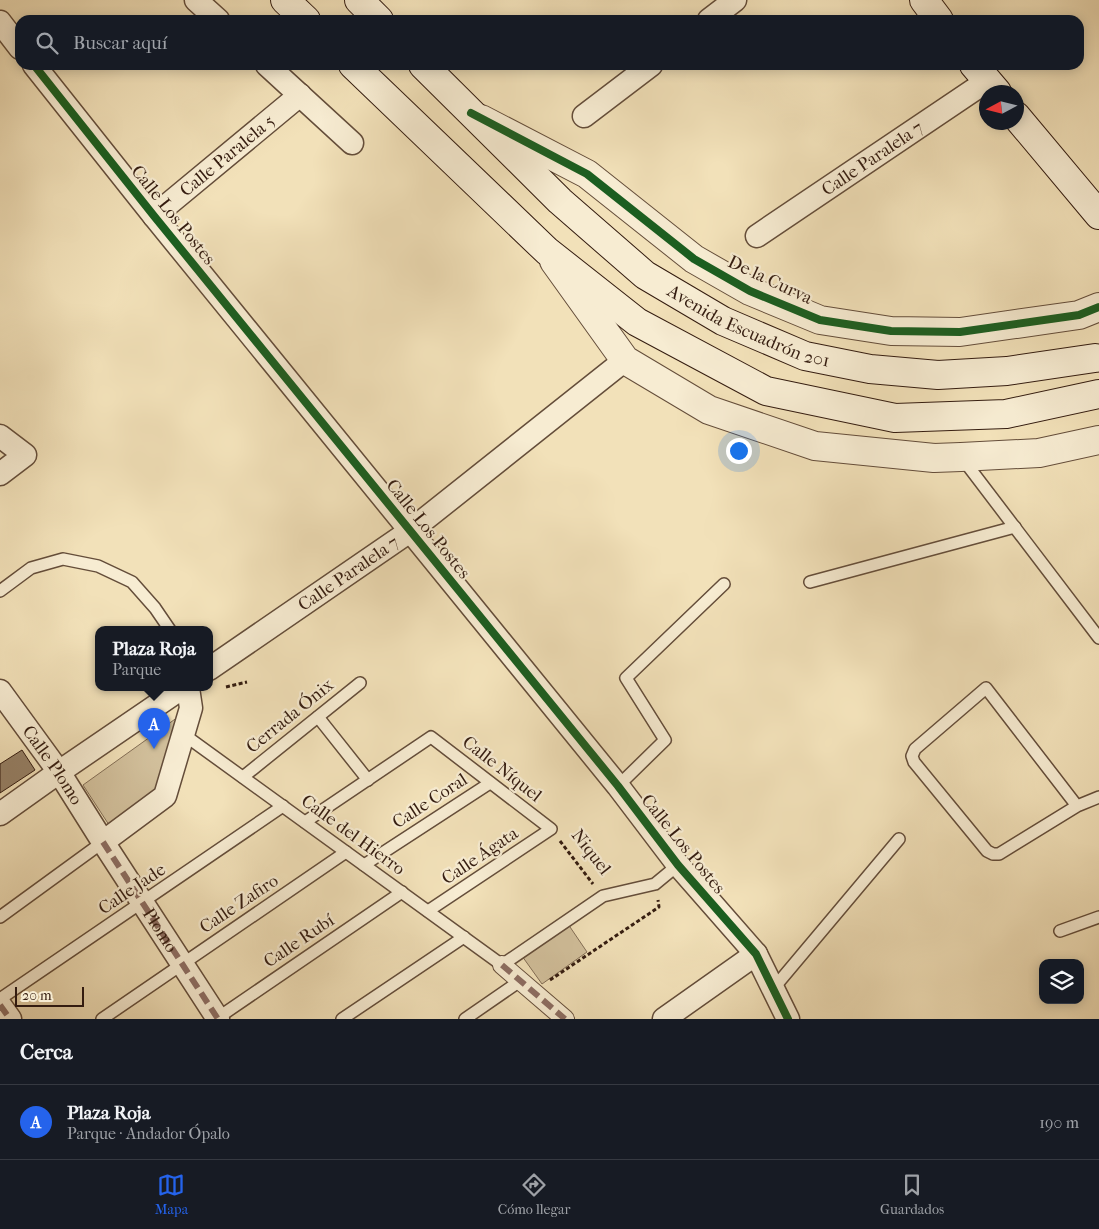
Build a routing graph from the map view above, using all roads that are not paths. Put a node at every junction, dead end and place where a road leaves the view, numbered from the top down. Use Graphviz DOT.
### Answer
graph roads {
  1 [pos="196,0"];
  2 [pos="285,0"];
  3 [pos="359,0"];
  4 [pos="734,0"];
  5 [pos="924,0"];
  6 [pos="212,15"];
  7 [pos="301,15"];
  8 [pos="374,15"];
  9 [pos="715,15"];
  10 [pos="935,15"];
  11 [pos="0,22"];
  12 [pos="15,42"];
  13 [pos="38,70"];
  14 [pos="272,70"];
  15 [pos="358,70"];
  16 [pos="428,70"];
  17 [pos="644,70"];
  18 [pos="986,80"];
  19 [pos="300,95"];
  20 [pos="471,113"];
  21 [pos="584,116"];
  22 [pos="1024,126"];
  23 [pos="352,144"];
  24 [pos="1099,215"];
  25 [pos="154,216"];
  26 [pos="757,236"];
  27 [pos="547,251"];
  28 [pos="1092,317"];
  29 [pos="1095,358"];
  30 [pos="625,360"];
  31 [pos="1099,394"];
  32 [pos="0,436"];
  33 [pos="1098,439"];
  34 [pos="961,457"];
  35 [pos="0,474"];
  36 [pos="1015,527"];
  37 [pos="410,531"];
  38 [pos="810,582"];
  39 [pos="724,584"];
  40 [pos="0,591"];
  41 [pos="167,626"];
  42 [pos="1099,638"];
  43 [pos="213,666"];
  44 [pos="360,682"];
  45 [pos="0,691"];
  46 [pos="178,691"];
  47 [pos="188,691"];
  48 [pos="318,717"];
  49 [pos="183,734"];
  50 [pos="59,772"];
  51 [pos="243,777"];
  52 [pos="368,780"];
  53 [pos="490,783"];
  54 [pos="618,786"];
  55 [pos="1099,797"];
  56 [pos="283,806"];
  57 [pos="1077,806"];
  58 [pos="0,814"];
  59 [pos="305,822"];
  60 [pos="551,829"];
  61 [pos="899,839"];
  62 [pos="102,842"];
  63 [pos="346,852"];
  64 [pos="364,865"];
  65 [pos="678,865"];
  66 [pos="402,892"];
  67 [pos="142,903"];
  68 [pos="428,911"];
  69 [pos="0,917"];
  70 [pos="1099,917"];
  71 [pos="1060,931"];
  72 [pos="464,937"];
  73 [pos="756,954"];
  74 [pos="182,964"];
  75 [pos="502,965"];
  76 [pos="526,987"];
  77 [pos="773,989"];
  78 [pos="0,999"];
  79 [pos="0,1005"];
  80 [pos="10,1019"];
  81 [pos="102,1019"];
  82 [pos="217,1019"];
  83 [pos="342,1019"];
  84 [pos="465,1019"];
  85 [pos="565,1019"];
  86 [pos="664,1019"];
  87 [pos="788,1019"];
  1 -- 6 [label="street"];
  2 -- 7 [label="main road"];
  3 -- 8 [label="main road"];
  4 -- 9 [label="street"];
  5 -- 10 [label="main road"];
  11 -- 12 [label="street"];
  13 -- 25 [label="street, Calle Los Postes"];
  14 -- 19 [label="street"];
  15 -- 27 [label="main road"];
  16 -- 20 [label="main road, De la Curva"];
  17 -- 21 [label="street"];
  18 -- 26 [label="street, Calle Paralela 7"];
  19 -- 23 [label="street"];
  19 -- 25 [label="street, Calle Paralela 5"];
  20 -- 28 [label="main road, De la Curva"];
  20 -- 29 [label="main road, Avenida Escuadrón 201"];
  22 -- 24 [label="main road"];
  25 -- 37 [label="street, Calle Los Postes"];
  27 -- 30 [label="main road"];
  27 -- 31 [label="main road"];
  30 -- 34 [label="main road"];
  30 -- 37 [label="street, Calle Paralela 7"];
  32 -- 35 [label="street"];
  33 -- 34 [label="main road"];
  34 -- 36 [label="lane"];
  36 -- 38 [label="lane"];
  36 -- 42 [label="lane"];
  37 -- 43 [label="street, Calle Paralela 7"];
  37 -- 54 [label="street, Calle Los Postes"];
  39 -- 54 [label="lane"];
  40 -- 41 [label="lane"];
  44 -- 48 [label="lane, Cerrada Ónix"];
  45 -- 50 [label="street, Calle Plomo"];
  46 -- 50 [label="street"];
  47 -- 49 [label="street"];
  48 -- 51 [label="lane, Cerrada Ónix"];
  48 -- 52 [label="lane"];
  49 -- 51 [label="lane, Calle del Hierro"];
  49 -- 62 [label="street"];
  50 -- 58 [label="street"];
  50 -- 62 [label="street, Calle Plomo"];
  51 -- 56 [label="lane, Calle del Hierro"];
  52 -- 53 [label="lane, Calle Níquel"];
  52 -- 59 [label="lane"];
  53 -- 60 [label="lane, Calle Níquel"];
  53 -- 64 [label="lane, Calle Coral"];
  54 -- 65 [label="street, Calle Los Postes"];
  55 -- 57 [label="lane"];
  56 -- 59 [label="lane, Calle del Hierro"];
  56 -- 67 [label="lane, Calle Jade"];
  57 -- 57 [label="lane"];
  59 -- 63 [label="lane, Calle del Hierro"];
  60 -- 68 [label="lane, Calle Ágata"];
  61 -- 77 [label="lane"];
  62 -- 67 [label="street, Plomo"];
  62 -- 69 [label="lane"];
  63 -- 64 [label="lane, Calle del Hierro"];
  63 -- 74 [label="lane, Calle Zafiro"];
  64 -- 66 [label="lane, Calle del Hierro"];
  65 -- 73 [label="street, Calle Los Postes"];
  65 -- 75 [label="lane"];
  66 -- 68 [label="lane, Calle del Hierro"];
  66 -- 82 [label="lane, Calle Rubí"];
  67 -- 74 [label="street, Plomo"];
  67 -- 78 [label="lane, Calle Jade"];
  68 -- 72 [label="lane, Calle del Hierro"];
  70 -- 71 [label="lane"];
  72 -- 75 [label="lane, Calle del Hierro"];
  72 -- 83 [label="lane"];
  73 -- 77 [label="street, Calle Los Postes"];
  73 -- 86 [label="street"];
  74 -- 81 [label="lane, Calle Zafiro"];
  74 -- 82 [label="street, Plomo"];
  75 -- 76 [label="street"];
  76 -- 84 [label="lane"];
  76 -- 85 [label="street"];
  77 -- 87 [label="street, Calle Los Postes"];
  79 -- 80 [label="street"];
}
